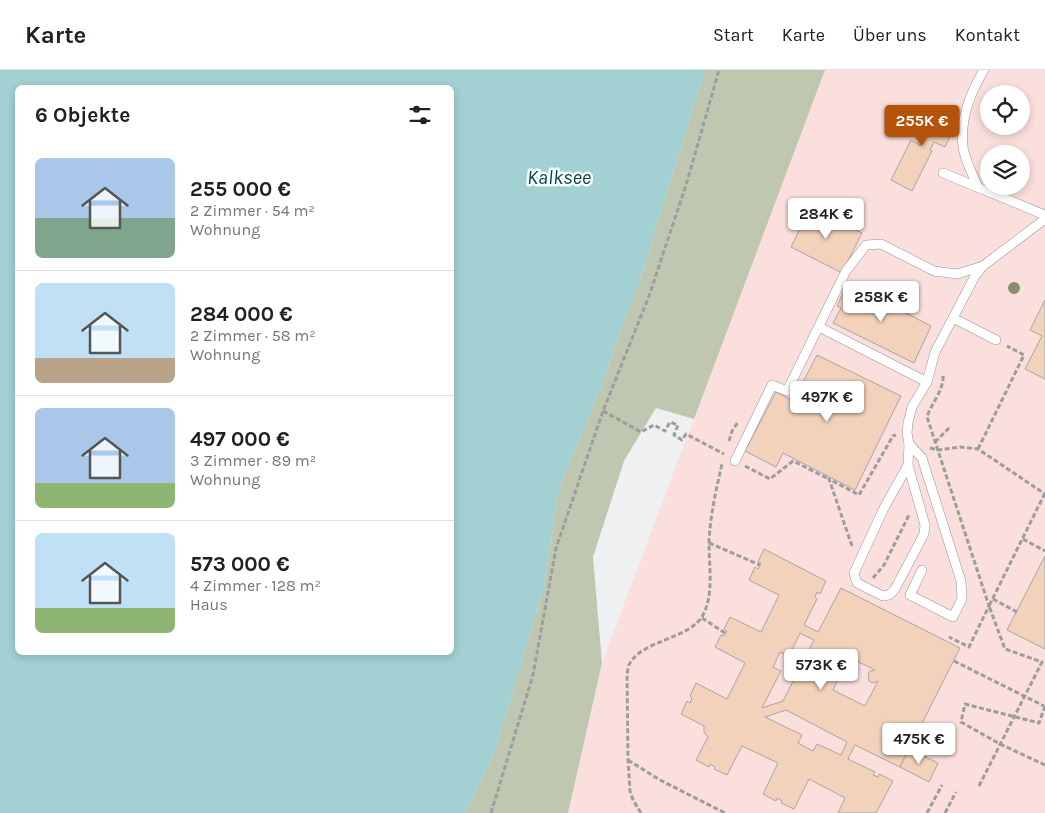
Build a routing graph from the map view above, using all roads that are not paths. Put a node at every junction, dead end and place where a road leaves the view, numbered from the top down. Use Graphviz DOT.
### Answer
graph roads {
  1 [pos="984,70"];
  2 [pos="943,173"];
  3 [pos="978,187"];
  4 [pos="1045,214"];
  5 [pos="1045,220"];
  6 [pos="983,266"];
  7 [pos="953,318"];
  8 [pos="819,327"];
  9 [pos="996,340"];
  10 [pos="927,382"];
  11 [pos="909,444"];
  12 [pos="735,460"];
  13 [pos="908,465"];
  14 [pos="922,570"];
  1 -- 3 [label="lane"];
  2 -- 3 [label="lane"];
  3 -- 4 [label="lane"];
  5 -- 6 [label="lane"];
  6 -- 7 [label="lane"];
  6 -- 8 [label="lane"];
  7 -- 9 [label="lane"];
  7 -- 10 [label="lane"];
  8 -- 10 [label="lane"];
  8 -- 12 [label="lane"];
  10 -- 11 [label="lane"];
  11 -- 13 [label="lane"];
  11 -- 14 [label="lane"];
  13 -- 13 [label="lane"];
}
